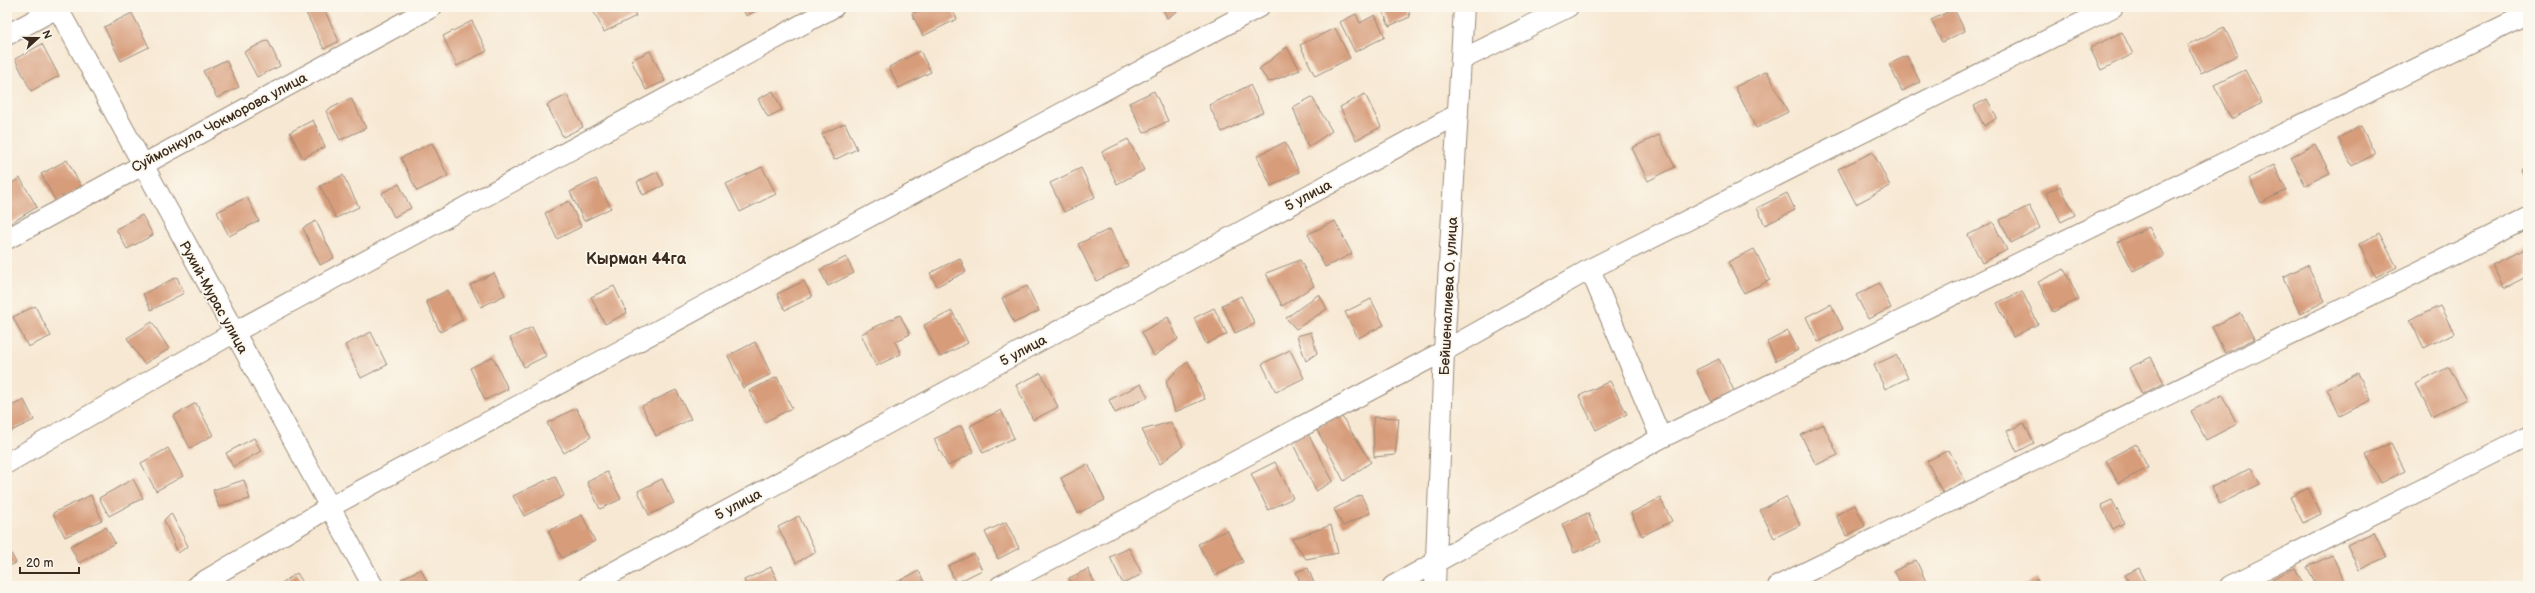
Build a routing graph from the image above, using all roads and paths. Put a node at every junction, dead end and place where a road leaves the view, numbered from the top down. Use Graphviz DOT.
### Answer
graph roads {
  1 [pos="58,7"];
  2 [pos="432,7"];
  3 [pos="834,7"];
  4 [pos="1259,7"];
  5 [pos="1464,7"];
  6 [pos="1568,7"];
  7 [pos="2113,7"];
  8 [pos="2528,14"];
  9 [pos="7,35"];
  10 [pos="1461,60"];
  11 [pos="1458,114"];
  12 [pos="142,164"];
  13 [pos="2528,218"];
  14 [pos="7,239"];
  15 [pos="1590,269"];
  16 [pos="233,333"];
  17 [pos="1444,351"];
  18 [pos="2528,436"];
  19 [pos="1661,438"];
  20 [pos="7,463"];
  21 [pos="330,507"];
  22 [pos="1435,563"];
  23 [pos="196,586"];
  24 [pos="373,586"];
  25 [pos="588,586"];
  26 [pos="1000,586"];
  27 [pos="1393,586"];
  28 [pos="1434,586"];
  29 [pos="1778,586"];
  30 [pos="2230,586"];
  1 -- 9 [label="street"];
  1 -- 12 [label="street, Рухий-Мурас улица"];
  2 -- 12 [label="street, Суймонкула Чокморова улица"];
  3 -- 16 [label="street"];
  4 -- 21 [label="street"];
  5 -- 10 [label="street, Бейшеналиева О. улица"];
  6 -- 10 [label="street"];
  7 -- 15 [label="street"];
  8 -- 19 [label="street"];
  10 -- 11 [label="street, Бейшеналиева О. улица"];
  11 -- 17 [label="street, Бейшеналиева О. улица"];
  11 -- 25 [label="street, 5 улица"];
  12 -- 14 [label="street, Суймонкула Чокморова улица"];
  12 -- 16 [label="street, Рухий-Мурас улица"];
  13 -- 29 [label="street"];
  15 -- 17 [label="street"];
  15 -- 19 [label="street"];
  16 -- 20 [label="street"];
  16 -- 21 [label="street, Рухий-Мурас улица"];
  17 -- 22 [label="street, Бейшеналиева О. улица"];
  17 -- 26 [label="street"];
  18 -- 30 [label="street"];
  19 -- 22 [label="street"];
  21 -- 23 [label="street"];
  21 -- 24 [label="street, Рухий-Мурас улица"];
  22 -- 27 [label="street"];
  22 -- 28 [label="street, Бейшеналиева О. улица"];
}
